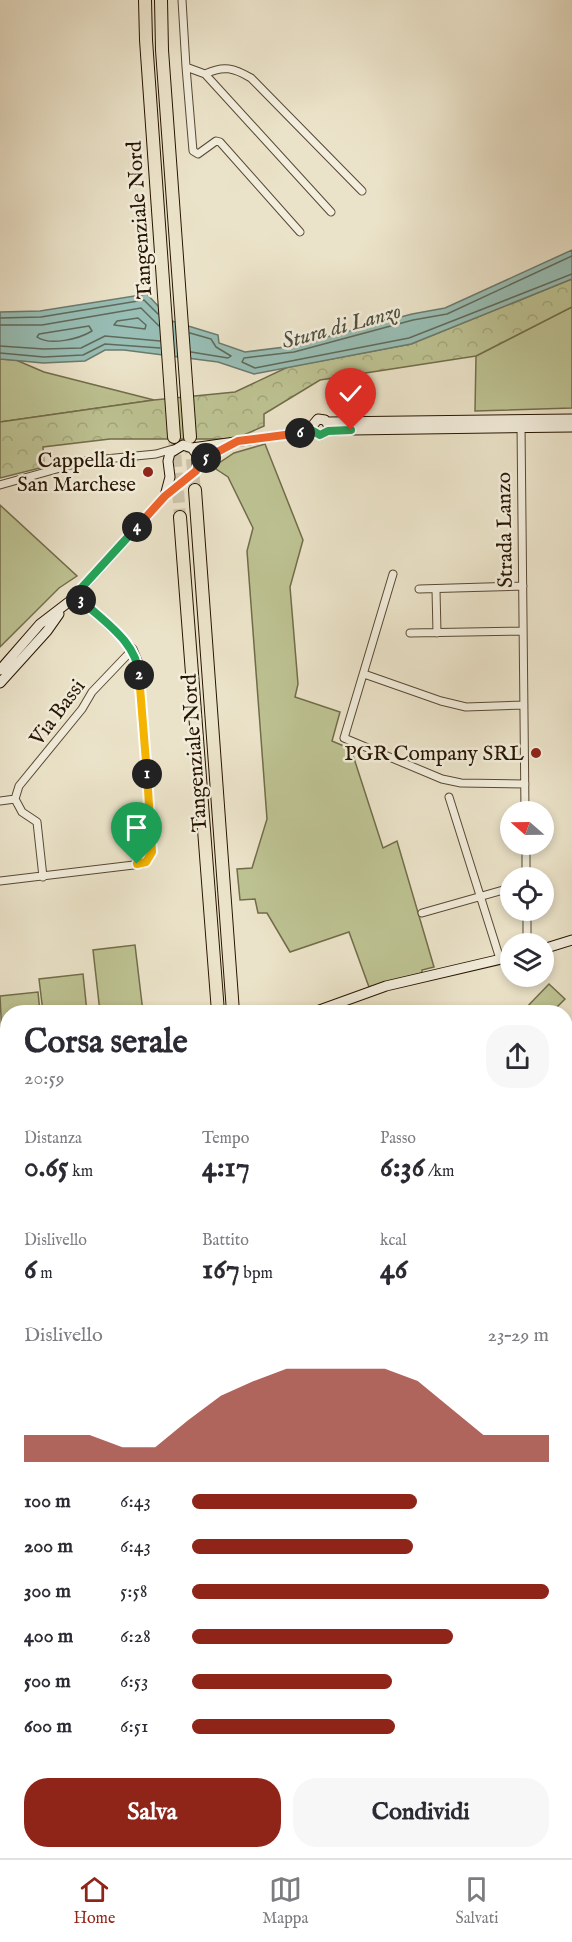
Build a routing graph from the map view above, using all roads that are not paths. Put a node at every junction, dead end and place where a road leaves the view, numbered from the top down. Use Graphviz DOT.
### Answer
graph roads {
  1 [pos="145,0"];
  2 [pos="161,0"];
  3 [pos="182,0"];
  4 [pos="186,67"];
  5 [pos="205,74"];
  6 [pos="362,191"];
  7 [pos="331,212"];
  8 [pos="300,232"];
  9 [pos="572,419"];
  10 [pos="521,424"];
  11 [pos="327,426"];
  12 [pos="313,427"];
  13 [pos="572,428"];
  14 [pos="191,438"];
  15 [pos="174,439"];
  16 [pos="238,441"];
  17 [pos="145,454"];
  18 [pos="199,462"];
  19 [pos="169,465"];
  20 [pos="187,476"];
  21 [pos="0,485"];
  22 [pos="195,490"];
  23 [pos="165,496"];
  24 [pos="180,517"];
  25 [pos="393,574"];
  26 [pos="523,586"];
  27 [pos="419,589"];
  28 [pos="436,590"];
  29 [pos="75,595"];
  30 [pos="62,609"];
  31 [pos="523,631"];
  32 [pos="410,633"];
  33 [pos="437,633"];
  34 [pos="133,649"];
  35 [pos="0,670"];
  36 [pos="364,674"];
  37 [pos="0,683"];
  38 [pos="524,705"];
  39 [pos="525,784"];
  40 [pos="449,797"];
  41 [pos="15,799"];
  42 [pos="0,801"];
  43 [pos="525,801"];
  44 [pos="43,877"];
  45 [pos="0,881"];
  46 [pos="500,891"];
  47 [pos="480,896"];
  48 [pos="422,913"];
  49 [pos="572,940"];
  50 [pos="500,946"];
  51 [pos="554,946"];
  52 [pos="500,959"];
  53 [pos="217,1005"];
  54 [pos="233,1005"];
  55 [pos="333,1005"];
  1 -- 15 [label="highway, Tangenziale Nord"];
  2 -- 14 [label="highway, Tangenziale Nord"];
  3 -- 4 [label="street"];
  4 -- 5 [label="street"];
  4 -- 8 [label="street"];
  5 -- 6 [label="street"];
  5 -- 7 [label="street"];
  9 -- 10 [label="street"];
  10 -- 11 [label="street"];
  10 -- 13 [label="street"];
  10 -- 26 [label="street, Strada Lanzo"];
  11 -- 12 [label="street"];
  11 -- 12 [label="street"];
  12 -- 16 [label="street"];
  14 -- 15 [label="street"];
  14 -- 16 [label="street"];
  14 -- 18 [label="street"];
  15 -- 17 [label="street"];
  15 -- 19 [label="street"];
  16 -- 18 [label="street"];
  17 -- 19 [label="street"];
  17 -- 21 [label="street"];
  18 -- 20 [label="street"];
  19 -- 20 [label="street"];
  19 -- 23 [label="street"];
  20 -- 23 [label="street"];
  22 -- 54 [label="highway, Tangenziale Nord"];
  23 -- 29 [label="street"];
  24 -- 53 [label="highway, Tangenziale Nord"];
  25 -- 36 [label="street"];
  26 -- 28 [label="street"];
  26 -- 31 [label="street, Strada Lanzo"];
  27 -- 28 [label="street"];
  28 -- 33 [label="street"];
  29 -- 30 [label="street"];
  29 -- 34 [label="street"];
  30 -- 35 [label="street"];
  30 -- 37 [label="street"];
  31 -- 33 [label="street"];
  31 -- 38 [label="street, Strada Lanzo"];
  32 -- 33 [label="street"];
  34 -- 41 [label="street, Via Bassi"];
  34 -- 44 [label="street"];
  36 -- 38 [label="street"];
  36 -- 39 [label="street"];
  38 -- 39 [label="street, Strada Lanzo"];
  39 -- 43 [label="street, Strada Lanzo"];
  40 -- 47 [label="street"];
  41 -- 42 [label="street"];
  41 -- 44 [label="street"];
  44 -- 45 [label="street"];
  46 -- 47 [label="street"];
  47 -- 48 [label="street"];
  47 -- 50 [label="street"];
  49 -- 51 [label="street"];
  52 -- 55 [label="street"];
}
